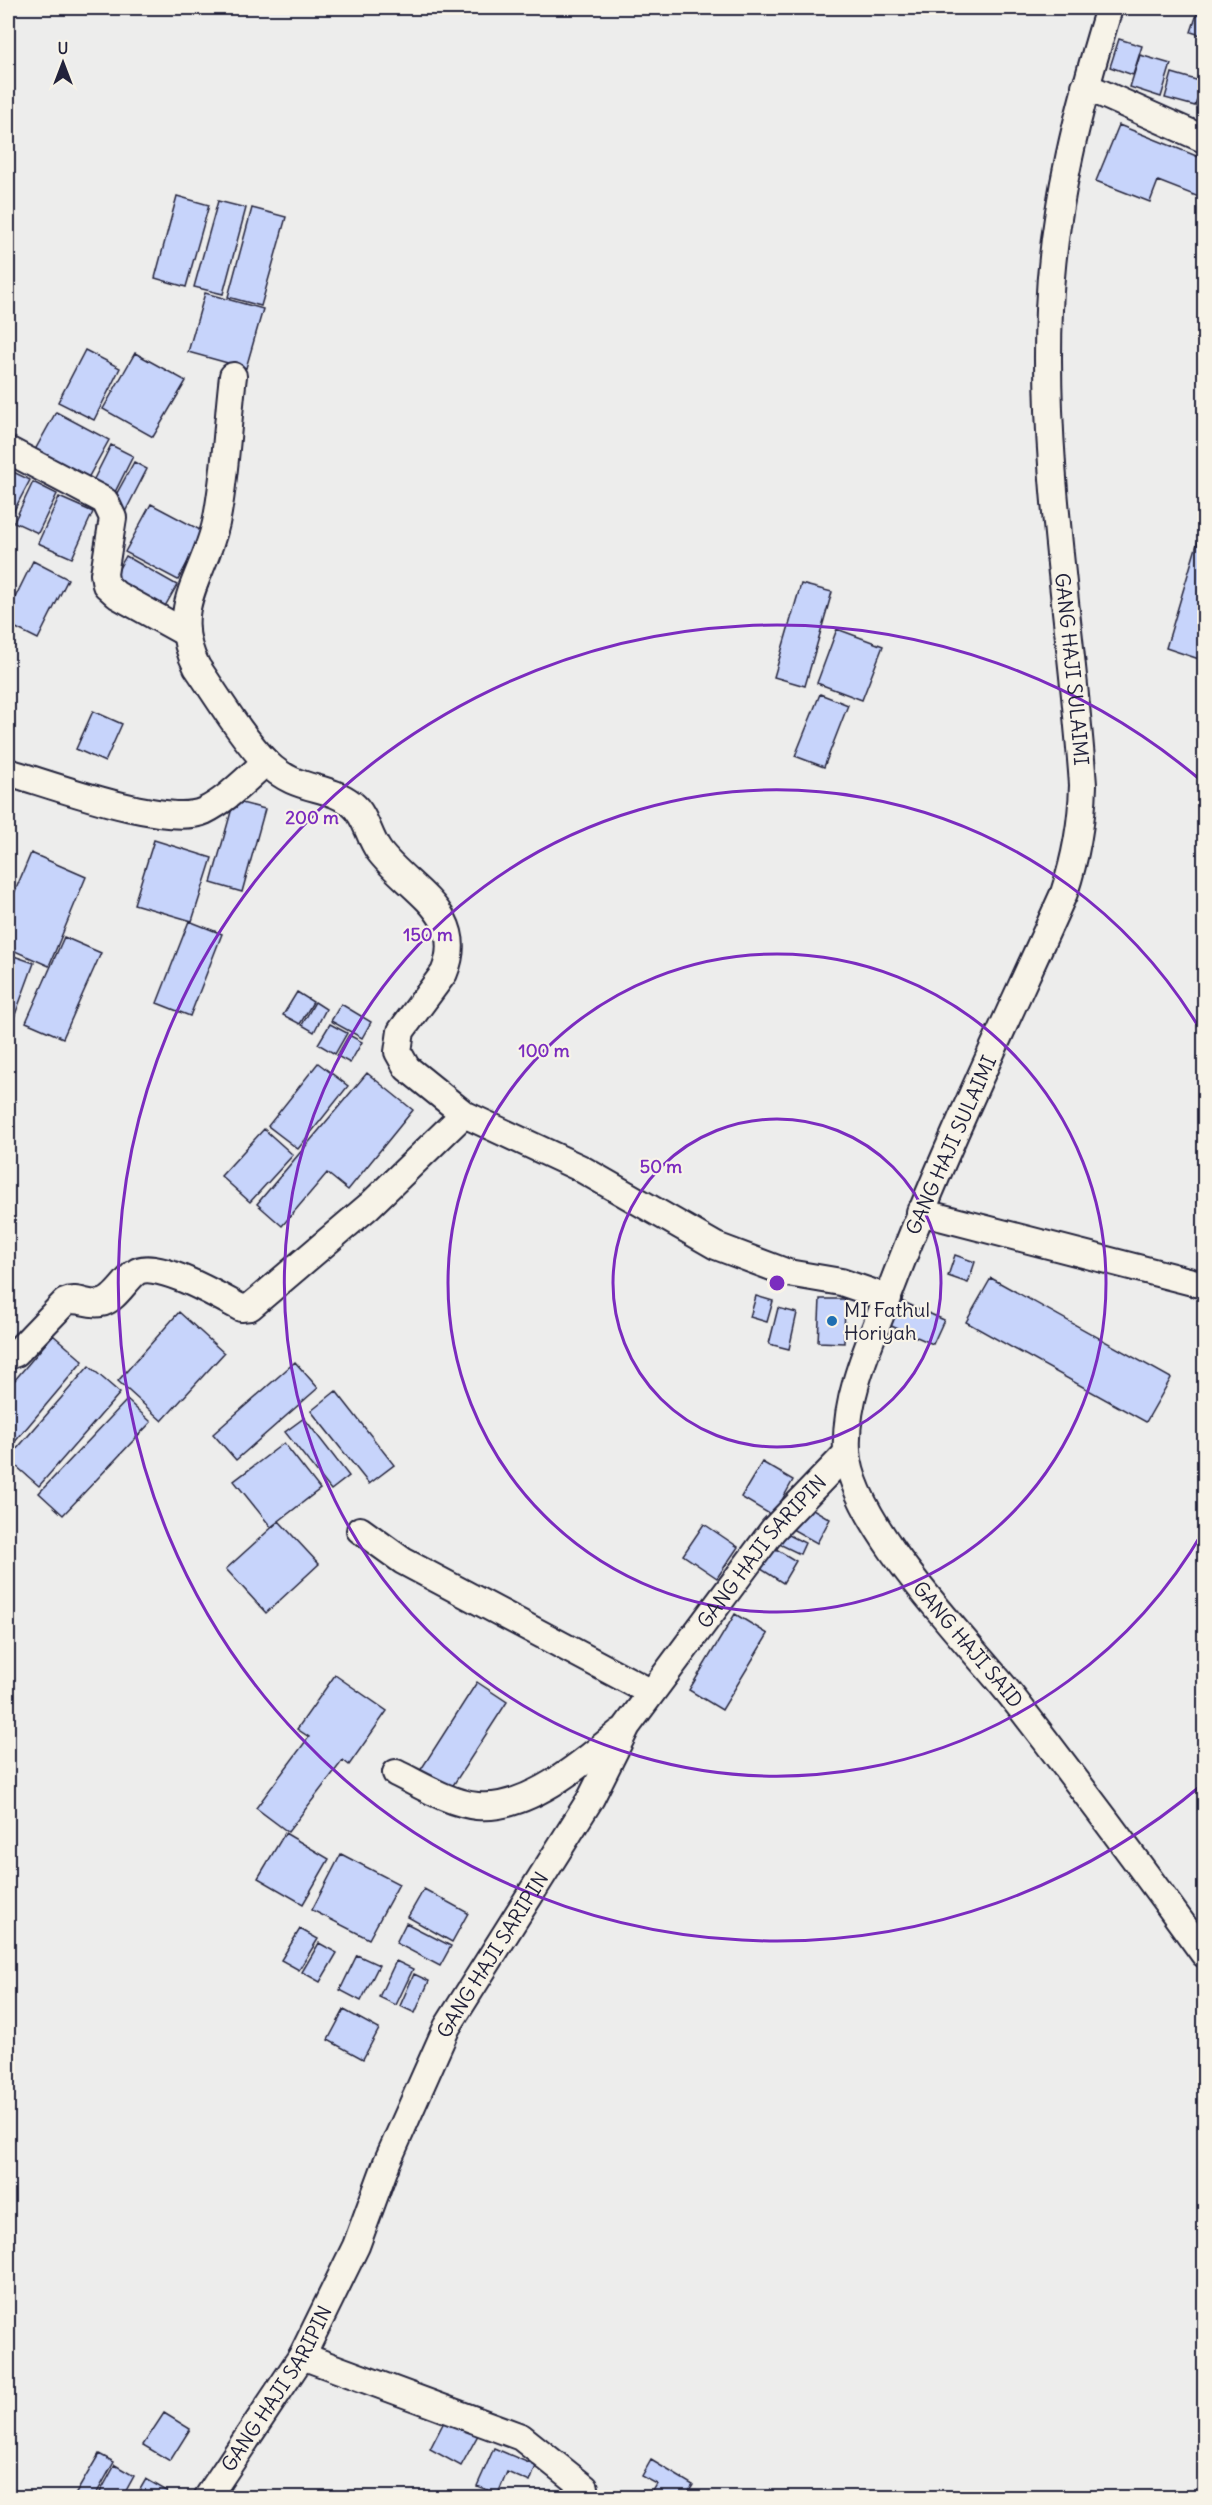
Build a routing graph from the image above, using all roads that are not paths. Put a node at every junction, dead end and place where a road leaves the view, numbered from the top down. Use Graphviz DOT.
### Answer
graph roads {
  1 [pos="1109,8"];
  2 [pos="1085,86"];
  3 [pos="1204,139"];
  4 [pos="233,376"];
  5 [pos="8,450"];
  6 [pos="184,632"];
  7 [pos="266,762"];
  8 [pos="8,772"];
  9 [pos="464,1114"];
  10 [pos="920,1212"];
  11 [pos="1204,1285"];
  12 [pos="888,1298"];
  13 [pos="8,1356"];
  14 [pos="847,1453"];
  15 [pos="360,1530"];
  16 [pos="650,1692"];
  17 [pos="627,1726"];
  18 [pos="396,1773"];
  19 [pos="1204,1954"];
  20 [pos="302,2356"];
  21 [pos="585,2488"];
  22 [pos="207,2498"];
  1 -- 2 [label="street, GANG HAJI SULAIMI"];
  2 -- 3 [label="street"];
  2 -- 10 [label="street, GANG HAJI SULAIMI"];
  4 -- 6 [label="street"];
  5 -- 6 [label="street"];
  6 -- 7 [label="street"];
  7 -- 8 [label="street"];
  7 -- 9 [label="street"];
  9 -- 12 [label="street"];
  9 -- 13 [label="street"];
  10 -- 11 [label="street"];
  10 -- 12 [label="street, GANG HAJI SULAIMI"];
  12 -- 14 [label="street, GANG HAJI SAID"];
  14 -- 16 [label="street, GANG HAJI SARIPIN"];
  14 -- 19 [label="street, GANG HAJI SAID"];
  15 -- 16 [label="street"];
  16 -- 17 [label="street, GANG HAJI SARIPIN"];
  17 -- 18 [label="street"];
  17 -- 20 [label="street, GANG HAJI SARIPIN"];
  20 -- 21 [label="street"];
  20 -- 22 [label="street, GANG HAJI SARIPIN"];
}
